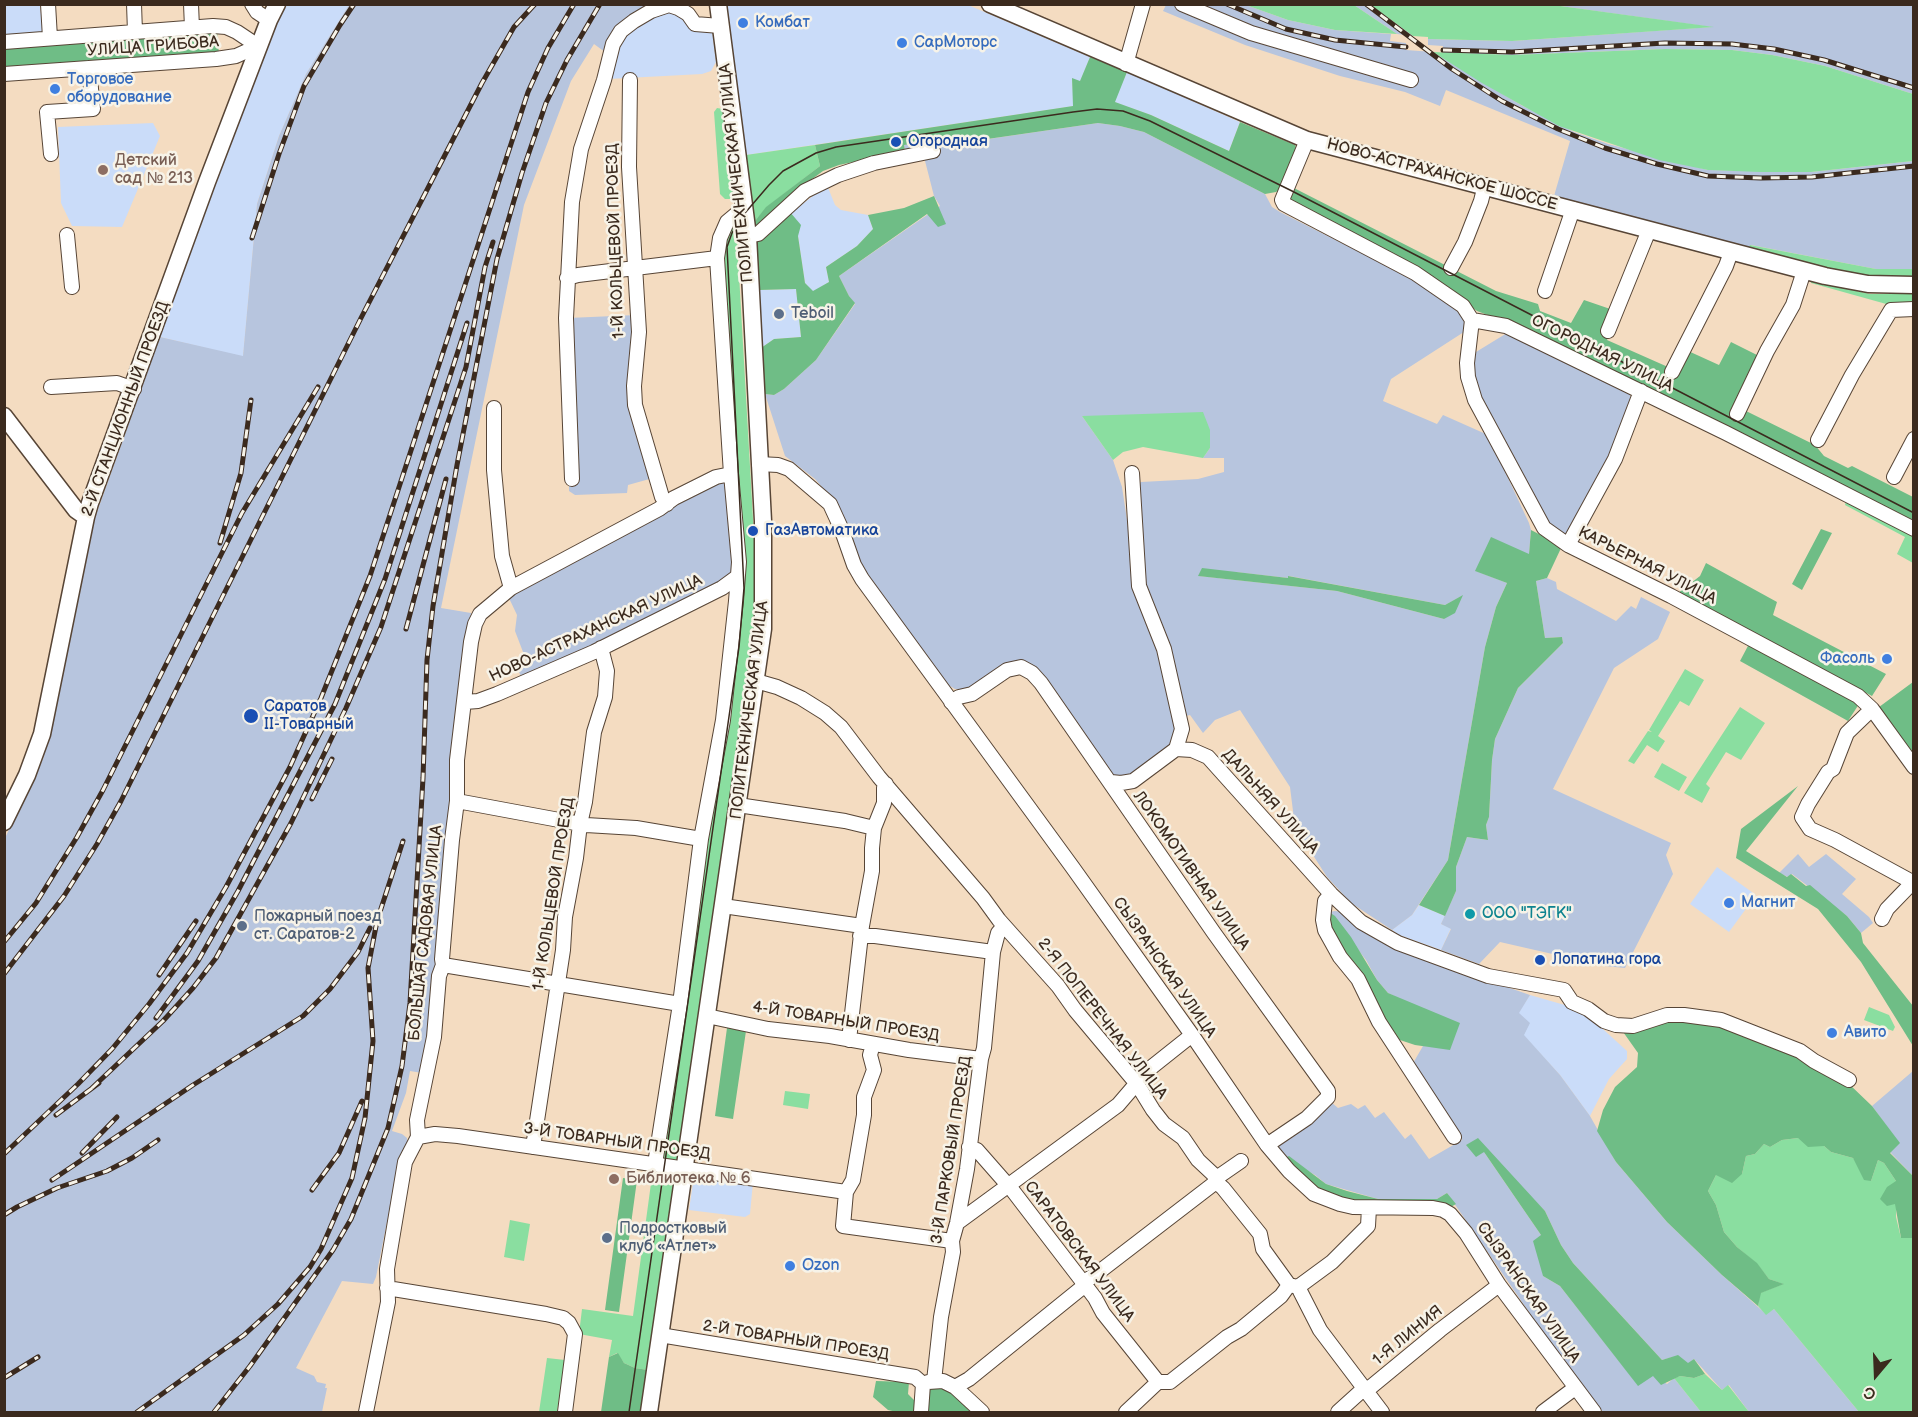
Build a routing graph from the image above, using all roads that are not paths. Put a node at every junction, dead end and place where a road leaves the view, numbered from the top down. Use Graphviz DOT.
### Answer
graph roads {
  1 [pos="48,4"];
  2 [pos="135,4"];
  3 [pos="190,4"];
  4 [pos="252,4"];
  5 [pos="277,4"];
  6 [pos="718,4"];
  7 [pos="990,4"];
  8 [pos="1143,4"];
  9 [pos="1182,4"];
  10 [pos="269,20"];
  11 [pos="720,26"];
  12 [pos="192,28"];
  13 [pos="135,32"];
  14 [pos="50,38"];
  15 [pos="4,42"];
  16 [pos="258,46"];
  17 [pos="1126,64"];
  18 [pos="89,68"];
  19 [pos="4,74"];
  20 [pos="630,80"];
  21 [pos="1411,80"];
  22 [pos="1307,140"];
  23 [pos="933,152"];
  24 [pos="51,154"];
  25 [pos="1485,185"];
  26 [pos="745,207"];
  27 [pos="1573,209"];
  28 [pos="1649,230"];
  29 [pos="67,235"];
  30 [pos="748,236"];
  31 [pos="1731,252"];
  32 [pos="717,258"];
  33 [pos="634,268"];
  34 [pos="1451,268"];
  35 [pos="1804,271"];
  36 [pos="567,278"];
  37 [pos="1914,285"];
  38 [pos="72,287"];
  39 [pos="1545,291"];
  40 [pos="1914,309"];
  41 [pos="1472,320"];
  42 [pos="1608,331"];
  43 [pos="1672,372"];
  44 [pos="51,387"];
  45 [pos="134,389"];
  46 [pos="1641,392"];
  47 [pos="494,408"];
  48 [pos="1737,414"];
  49 [pos="4,416"];
  50 [pos="1914,439"];
  51 [pos="1818,440"];
  52 [pos="759,464"];
  53 [pos="1132,472"];
  54 [pos="731,474"];
  55 [pos="1894,477"];
  56 [pos="572,479"];
  57 [pos="667,504"];
  58 [pos="86,517"];
  59 [pos="1914,529"];
  60 [pos="1568,545"];
  61 [pos="737,577"];
  62 [pos="511,588"];
  63 [pos="601,648"];
  64 [pos="756,681"];
  65 [pos="465,702"];
  66 [pos="951,702"];
  67 [pos="1872,709"];
  68 [pos="1176,749"];
  69 [pos="1914,767"];
  70 [pos="1111,782"];
  71 [pos="886,784"];
  72 [pos="457,801"];
  73 [pos="738,805"];
  74 [pos="4,822"];
  75 [pos="580,824"];
  76 [pos="874,828"];
  77 [pos="701,839"];
  78 [pos="1913,883"];
  79 [pos="1331,894"];
  80 [pos="723,906"];
  81 [pos="1882,919"];
  82 [pos="1004,926"];
  83 [pos="861,931"];
  84 [pos="993,952"];
  85 [pos="443,965"];
  86 [pos="557,985"];
  87 [pos="680,1004"];
  88 [pos="706,1016"];
  89 [pos="1192,1035"];
  90 [pos="849,1040"];
  91 [pos="873,1044"];
  92 [pos="981,1059"];
  93 [pos="1849,1080"];
  94 [pos="1137,1084"];
  95 [pos="418,1137"];
  96 [pos="1454,1137"];
  97 [pos="1267,1145"];
  98 [pos="533,1147"];
  99 [pos="969,1147"];
  100 [pos="1241,1161"];
  101 [pos="655,1164"];
  102 [pos="685,1168"];
  103 [pos="1216,1180"];
  104 [pos="1009,1186"];
  105 [pos="846,1192"];
  106 [pos="1369,1208"];
  107 [pos="957,1223"];
  108 [pos="952,1241"];
  109 [pos="1083,1284"];
  110 [pos="1499,1285"];
  111 [pos="1293,1286"];
  112 [pos="387,1288"];
  113 [pos="660,1335"];
  114 [pos="929,1382"];
  115 [pos="1158,1382"];
  116 [pos="955,1387"];
  117 [pos="1575,1388"];
  118 [pos="1365,1390"];
  119 [pos="366,1413"];
  120 [pos="565,1413"];
  121 [pos="649,1413"];
  122 [pos="921,1413"];
  123 [pos="982,1413"];
  124 [pos="1126,1413"];
  125 [pos="1338,1413"];
  126 [pos="1382,1413"];
  127 [pos="1543,1413"];
  128 [pos="1594,1413"];
  1 -- 14 [label="street"];
  2 -- 13 [label="street"];
  3 -- 12 [label="street"];
  4 -- 10 [label="street"];
  5 -- 10 [label="main road, 2-Й СТАНЦИОННЫЙ ПРОЕЗД"];
  6 -- 11 [label="main road, ПОЛИТЕХНИЧЕСКАЯ УЛИЦА"];
  7 -- 17 [label="main road, НОВО-АСТРАХАНСКОЕ ШОССЕ"];
  8 -- 17 [label="street"];
  9 -- 21 [label="street"];
  10 -- 16 [label="main road, 2-Й СТАНЦИОННЫЙ ПРОЕЗД"];
  11 -- 26 [label="main road, ПОЛИТЕХНИЧЕСКАЯ УЛИЦА"];
  11 -- 36 [label="street, 1-Й КОЛЬЦЕВОЙ ПРОЕЗД"];
  12 -- 13 [label="street, УЛИЦА ГРИБОВА"];
  12 -- 16 [label="street, УЛИЦА ГРИБОВА"];
  13 -- 14 [label="street, УЛИЦА ГРИБОВА"];
  14 -- 15 [label="street, УЛИЦА ГРИБОВА"];
  16 -- 18 [label="street, УЛИЦА ГРИБОВА"];
  16 -- 45 [label="main road, 2-Й СТАНЦИОННЫЙ ПРОЕЗД"];
  17 -- 22 [label="main road, НОВО-АСТРАХАНСКОЕ ШОССЕ"];
  18 -- 19 [label="street, УЛИЦА ГРИБОВА"];
  18 -- 24 [label="street"];
  20 -- 33 [label="street, 1-Й КОЛЬЦЕВОЙ ПРОЕЗД"];
  22 -- 25 [label="main road, НОВО-АСТРАХАНСКОЕ ШОССЕ"];
  22 -- 41 [label="street"];
  23 -- 30 [label="street"];
  25 -- 27 [label="main road, НОВО-АСТРАХАНСКОЕ ШОССЕ"];
  25 -- 34 [label="street"];
  26 -- 30 [label="main road, ПОЛИТЕХНИЧЕСКАЯ УЛИЦА"];
  26 -- 32 [label="street"];
  27 -- 28 [label="main road, НОВО-АСТРАХАНСКОЕ ШОССЕ"];
  27 -- 39 [label="street"];
  28 -- 31 [label="main road, НОВО-АСТРАХАНСКОЕ ШОССЕ"];
  28 -- 42 [label="street"];
  29 -- 38 [label="street"];
  30 -- 52 [label="main road, ПОЛИТЕХНИЧЕСКАЯ УЛИЦА"];
  31 -- 35 [label="main road, НОВО-АСТРАХАНСКОЕ ШОССЕ"];
  31 -- 43 [label="street"];
  32 -- 33 [label="street"];
  32 -- 54 [label="street"];
  33 -- 36 [label="street"];
  33 -- 57 [label="street, 1-Й КОЛЬЦЕВОЙ ПРОЕЗД"];
  35 -- 37 [label="main road, НОВО-АСТРАХАНСКОЕ ШОССЕ"];
  35 -- 48 [label="street"];
  36 -- 56 [label="street, 1-Й КОЛЬЦЕВОЙ ПРОЕЗД"];
  40 -- 51 [label="street"];
  41 -- 46 [label="street, ОГОРОДНАЯ УЛИЦА"];
  41 -- 60 [label="street, КАРЬЕРНАЯ УЛИЦА"];
  44 -- 45 [label="street"];
  45 -- 58 [label="main road, 2-Й СТАНЦИОННЫЙ ПРОЕЗД"];
  46 -- 59 [label="street, ОГОРОДНАЯ УЛИЦА"];
  46 -- 60 [label="street"];
  47 -- 62 [label="street"];
  49 -- 58 [label="main road"];
  50 -- 55 [label="street"];
  52 -- 64 [label="main road, ПОЛИТЕХНИЧЕСКАЯ УЛИЦА"];
  52 -- 66 [label="street, СЫЗРАНСКАЯ УЛИЦА"];
  53 -- 68 [label="street"];
  54 -- 57 [label="street"];
  54 -- 61 [label="street"];
  57 -- 62 [label="street"];
  58 -- 74 [label="main road, 2-Й СТАНЦИОННЫЙ ПРОЕЗД"];
  60 -- 67 [label="street, КАРЬЕРНАЯ УЛИЦА"];
  61 -- 63 [label="street, НОВО-АСТРАХАНСКАЯ УЛИЦА"];
  61 -- 77 [label="street"];
  62 -- 65 [label="street, БОЛЬШАЯ САДОВАЯ УЛИЦА"];
  63 -- 65 [label="street, НОВО-АСТРАХАНСКАЯ УЛИЦА"];
  63 -- 75 [label="street, 1-Й КОЛЬЦЕВОЙ ПРОЕЗД"];
  64 -- 71 [label="street, 2-Я ПОПЕРЕЧНАЯ УЛИЦА"];
  64 -- 73 [label="main road, ПОЛИТЕХНИЧЕСКАЯ УЛИЦА"];
  65 -- 72 [label="street, БОЛЬШАЯ САДОВАЯ УЛИЦА"];
  66 -- 70 [label="street, ЛОКОМОТИВНАЯ УЛИЦА"];
  66 -- 89 [label="street, СЫЗРАНСКАЯ УЛИЦА"];
  67 -- 69 [label="street, КАРЬЕРНАЯ УЛИЦА"];
  67 -- 78 [label="street"];
  68 -- 70 [label="street"];
  68 -- 79 [label="street, ДАЛЬНЯЯ УЛИЦА"];
  70 -- 97 [label="street, ЛОКОМОТИВНАЯ УЛИЦА"];
  71 -- 76 [label="street"];
  71 -- 82 [label="street, 2-Я ПОПЕРЕЧНАЯ УЛИЦА"];
  72 -- 75 [label="street"];
  72 -- 85 [label="street, БОЛЬШАЯ САДОВАЯ УЛИЦА"];
  73 -- 76 [label="street"];
  73 -- 80 [label="main road, ПОЛИТЕХНИЧЕСКАЯ УЛИЦА"];
  75 -- 77 [label="street"];
  75 -- 86 [label="street, 1-Й КОЛЬЦЕВОЙ ПРОЕЗД"];
  76 -- 83 [label="street"];
  77 -- 87 [label="street"];
  78 -- 81 [label="street"];
  79 -- 93 [label="street, ДАЛЬНЯЯ УЛИЦА"];
  79 -- 96 [label="street"];
  80 -- 83 [label="street"];
  80 -- 88 [label="main road, ПОЛИТЕХНИЧЕСКАЯ УЛИЦА"];
  82 -- 84 [label="street, 3-Й ПАРКОВЫЙ ПРОЕЗД"];
  82 -- 94 [label="street, 2-Я ПОПЕРЕЧНАЯ УЛИЦА"];
  83 -- 84 [label="street"];
  83 -- 90 [label="street"];
  84 -- 92 [label="street, 3-Й ПАРКОВЫЙ ПРОЕЗД"];
  85 -- 86 [label="street"];
  85 -- 95 [label="street, БОЛЬШАЯ САДОВАЯ УЛИЦА"];
  86 -- 87 [label="street"];
  86 -- 98 [label="street, 1-Й КОЛЬЦЕВОЙ ПРОЕЗД"];
  87 -- 101 [label="street"];
  88 -- 90 [label="street, 4-Й ТОВАРНЫЙ ПРОЕЗД"];
  88 -- 102 [label="main road, ПОЛИТЕХНИЧЕСКАЯ УЛИЦА"];
  89 -- 94 [label="street"];
  89 -- 97 [label="street, СЫЗРАНСКАЯ УЛИЦА"];
  90 -- 91 [label="street, 4-Й ТОВАРНЫЙ ПРОЕЗД"];
  91 -- 92 [label="street, 4-Й ТОВАРНЫЙ ПРОЕЗД"];
  91 -- 105 [label="street"];
  92 -- 99 [label="street, 3-Й ПАРКОВЫЙ ПРОЕЗД"];
  94 -- 103 [label="street, 2-Я ПОПЕРЕЧНАЯ УЛИЦА"];
  94 -- 104 [label="street"];
  95 -- 98 [label="street, 3-Й ТОВАРНЫЙ ПРОЕЗД"];
  95 -- 112 [label="street, БОЛЬШАЯ САДОВАЯ УЛИЦА"];
  97 -- 106 [label="street, СЫЗРАНСКАЯ УЛИЦА"];
  98 -- 101 [label="street, 3-Й ТОВАРНЫЙ ПРОЕЗД"];
  99 -- 104 [label="street, САРАТОВСКАЯ УЛИЦА"];
  99 -- 107 [label="street, 3-Й ПАРКОВЫЙ ПРОЕЗД"];
  100 -- 103 [label="street"];
  101 -- 102 [label="street, 3-Й ТОВАРНЫЙ ПРОЕЗД"];
  102 -- 105 [label="street, 3-Й ТОВАРНЫЙ ПРОЕЗД"];
  102 -- 113 [label="main road, ПОЛИТЕХНИЧЕСКАЯ УЛИЦА"];
  103 -- 109 [label="street"];
  103 -- 111 [label="street, 2-Я ПОПЕРЕЧНАЯ УЛИЦА"];
  104 -- 107 [label="street"];
  104 -- 109 [label="street, САРАТОВСКАЯ УЛИЦА"];
  105 -- 108 [label="street"];
  106 -- 110 [label="street, СЫЗРАНСКАЯ УЛИЦА"];
  106 -- 111 [label="street"];
  107 -- 108 [label="street, 3-Й ПАРКОВЫЙ ПРОЕЗД"];
  108 -- 114 [label="street, 3-Й ПАРКОВЫЙ ПРОЕЗД"];
  109 -- 115 [label="street, САРАТОВСКАЯ УЛИЦА"];
  109 -- 116 [label="street"];
  110 -- 117 [label="street, СЫЗРАНСКАЯ УЛИЦА"];
  110 -- 118 [label="street, 1-Я ЛИНИЯ"];
  111 -- 115 [label="street"];
  111 -- 118 [label="street, 2-Я ПОПЕРЕЧНАЯ УЛИЦА"];
  112 -- 119 [label="street, БОЛЬШАЯ САДОВАЯ УЛИЦА"];
  112 -- 120 [label="street"];
  113 -- 114 [label="street, 2-Й ТОВАРНЫЙ ПРОЕЗД"];
  113 -- 121 [label="main road, ПОЛИТЕХНИЧЕСКАЯ УЛИЦА"];
  114 -- 116 [label="street, 2-Й ТОВАРНЫЙ ПРОЕЗД"];
  114 -- 122 [label="street, 3-Й ПАРКОВЫЙ ПРОЕЗД"];
  115 -- 124 [label="street"];
  116 -- 123 [label="street"];
  117 -- 127 [label="street"];
  117 -- 128 [label="street, СЫЗРАНСКАЯ УЛИЦА"];
  118 -- 125 [label="street, 1-Я ЛИНИЯ"];
  118 -- 126 [label="street, 2-Я ПОПЕРЕЧНАЯ УЛИЦА"];
}
